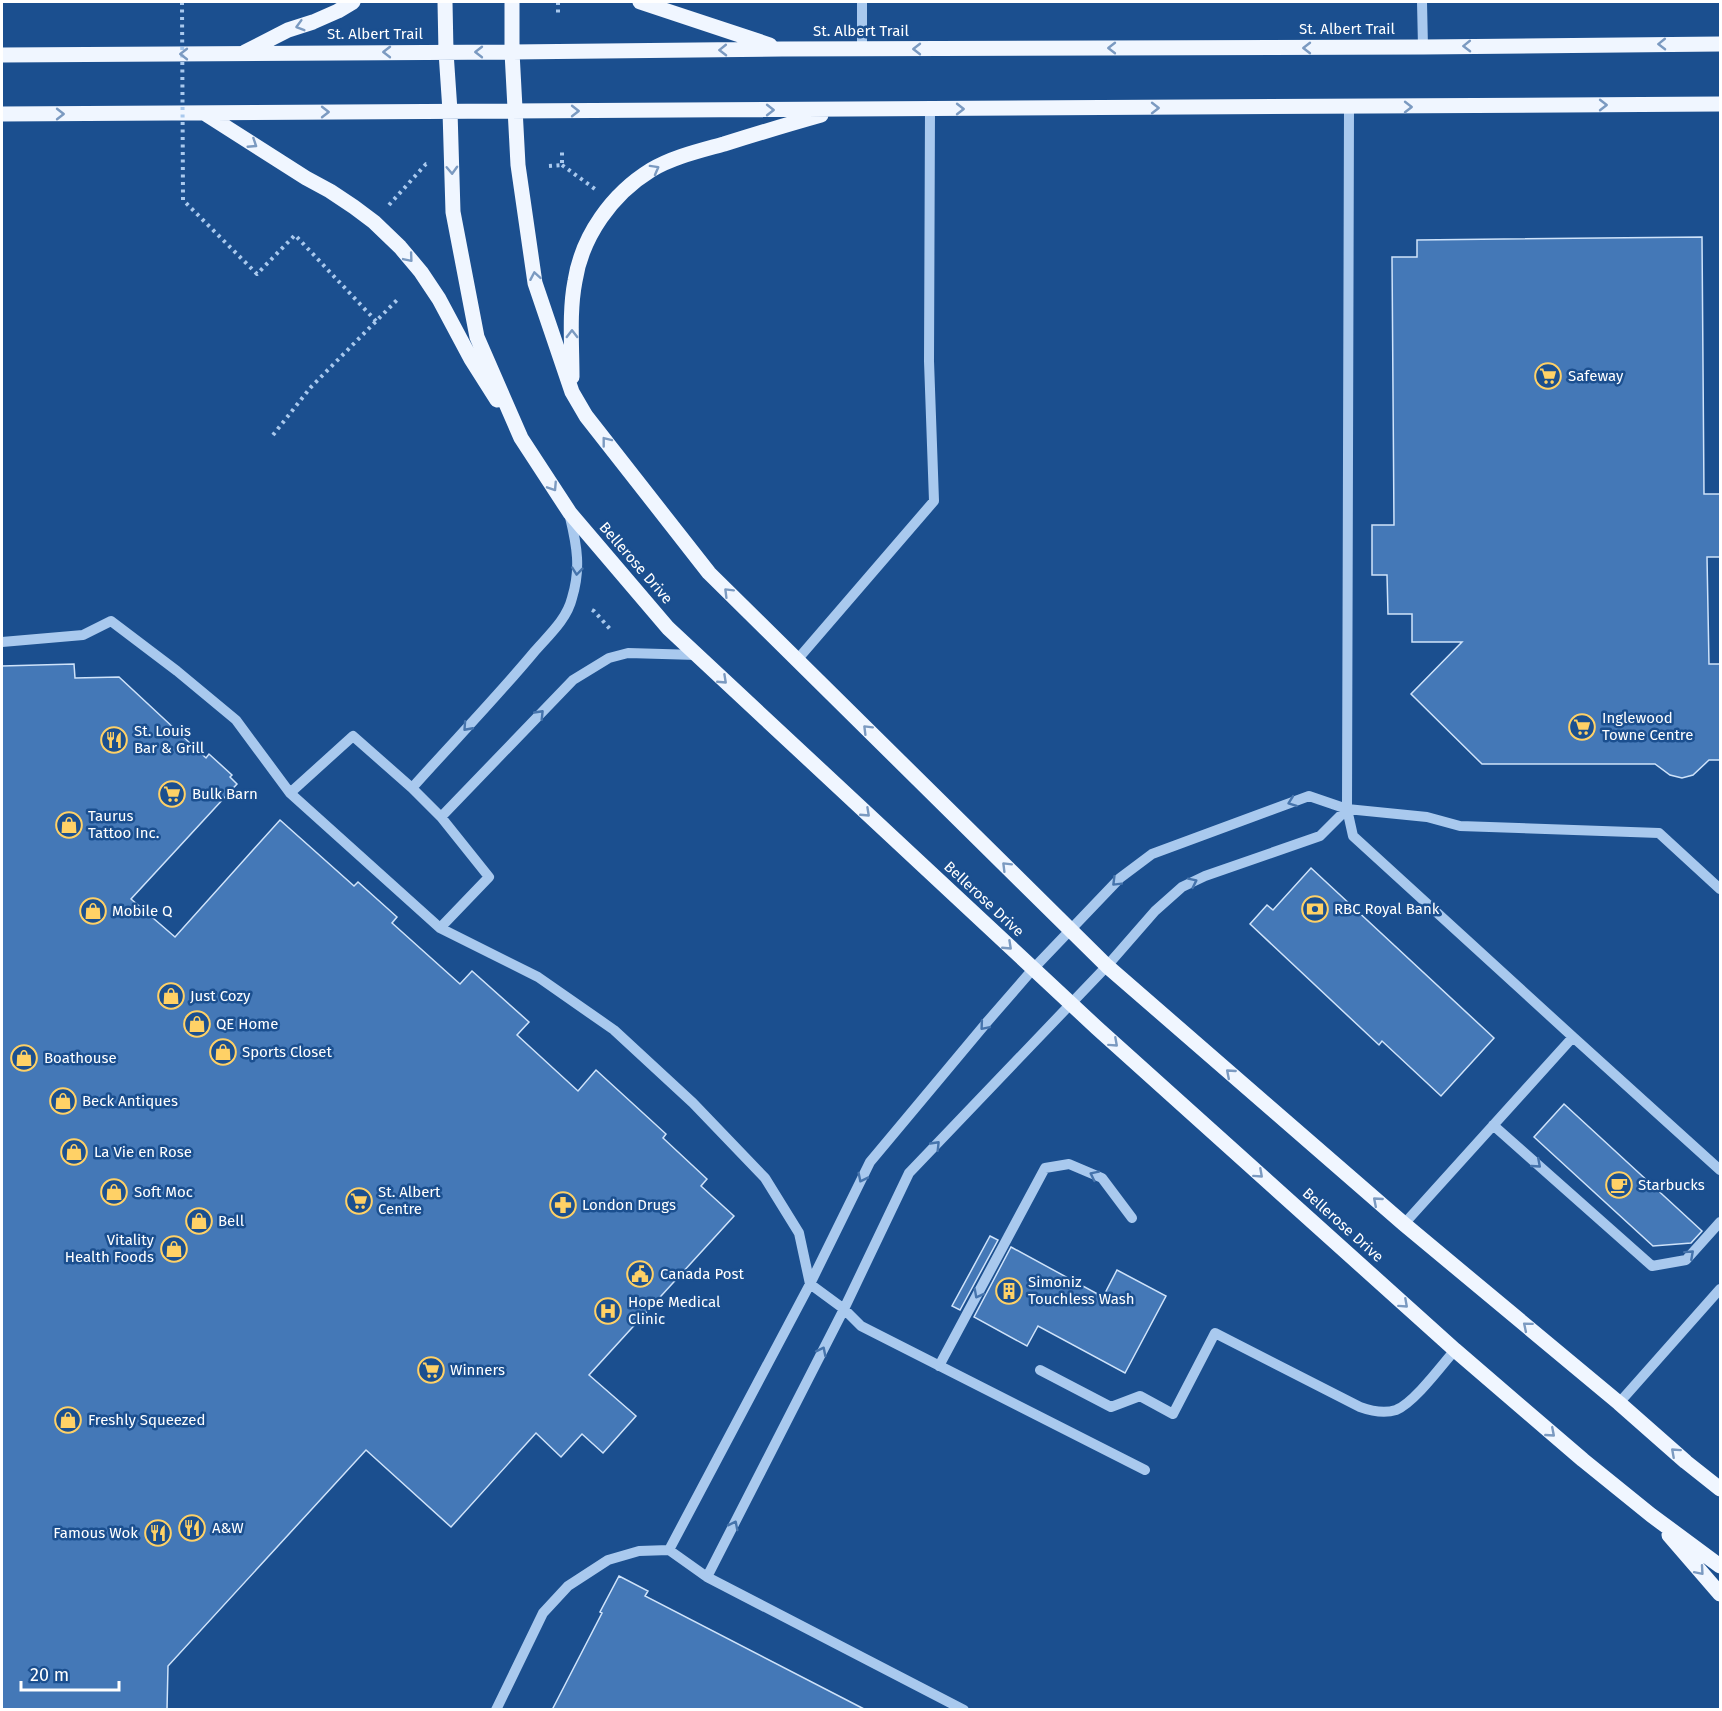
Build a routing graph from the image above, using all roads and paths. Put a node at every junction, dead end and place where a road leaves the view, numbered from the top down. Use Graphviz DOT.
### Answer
graph roads {
  1 [pos="182,2"];
  2 [pos="353,2"];
  3 [pos="446,2"];
  4 [pos="512,2"];
  5 [pos="558,2"];
  6 [pos="640,2"];
  7 [pos="862,2"];
  8 [pos="1422,2"];
  9 [pos="558,14"];
  10 [pos="1720,44"];
  11 [pos="1423,47"];
  12 [pos="782,49"];
  13 [pos="862,50"];
  14 [pos="446,52"];
  15 [pos="512,52"];
  16 [pos="243,53"];
  17 [pos="2,55"];
  18 [pos="1720,105"];
  19 [pos="1349,107"];
  20 [pos="930,109"];
  21 [pos="838,110"];
  22 [pos="450,111"];
  23 [pos="516,111"];
  24 [pos="203,113"];
  25 [pos="2,114"];
  26 [pos="562,150"];
  27 [pos="430,164"];
  28 [pos="562,165"];
  29 [pos="549,166"];
  30 [pos="596,189"];
  31 [pos="388,206"];
  32 [pos="397,300"];
  33 [pos="376,321"];
  34 [pos="572,392"];
  35 [pos="273,435"];
  36 [pos="521,438"];
  37 [pos="570,513"];
  38 [pos="588,609"];
  39 [pos="610,629"];
  40 [pos="2,642"];
  41 [pos="698,656"];
  42 [pos="797,660"];
  43 [pos="412,788"];
  44 [pos="290,792"];
  45 [pos="1347,809"];
  46 [pos="441,817"];
  47 [pos="1720,889"];
  48 [pos="440,928"];
  49 [pos="1071,930"];
  50 [pos="1107,966"];
  51 [pos="1034,969"];
  52 [pos="1071,1004"];
  53 [pos="1573,1037"];
  54 [pos="1493,1125"];
  55 [pos="1720,1170"];
  56 [pos="1132,1218"];
  57 [pos="1720,1222"];
  58 [pos="1404,1224"];
  59 [pos="810,1284"];
  60 [pos="1720,1289"];
  61 [pos="844,1309"];
  62 [pos="1455,1350"];
  63 [pos="939,1366"];
  64 [pos="1040,1370"];
  65 [pos="1619,1403"];
  66 [pos="1145,1470"];
  67 [pos="1720,1489"];
  68 [pos="1651,1515"];
  69 [pos="669,1550"];
  70 [pos="1720,1566"];
  71 [pos="707,1577"];
  72 [pos="1720,1594"];
  73 [pos="496,1710"];
  74 [pos="964,1710"];
  1 -- 33 [label="path, bridge"];
  2 -- 16 [label="main road, one-way"];
  3 -- 14 [label="main road, Bellerose Drive"];
  4 -- 15 [label="main road"];
  5 -- 9 [label="path"];
  6 -- 12 [label="main road"];
  7 -- 13 [label="lane"];
  8 -- 11 [label="lane"];
  10 -- 11 [label="main road, St. Albert Trail, one-way"];
  11 -- 13 [label="main road, St. Albert Trail, one-way"];
  12 -- 13 [label="main road, St. Albert Trail"];
  12 -- 15 [label="main road, St. Albert Trail, one-way"];
  15 -- 14 [label="main road, St. Albert Trail, one-way"];
  14 -- 16 [label="main road, St. Albert Trail, one-way"];
  14 -- 22 [label="main road, Bellerose Drive"];
  15 -- 23 [label="main road"];
  16 -- 17 [label="main road, St. Albert Trail, one-way"];
  19 -- 18 [label="main road, one-way"];
  20 -- 19 [label="main road, one-way"];
  19 -- 45 [label="lane"];
  20 -- 21 [label="main road"];
  20 -- 42 [label="lane"];
  23 -- 21 [label="main road, one-way"];
  34 -- 21 [label="main road, one-way"];
  22 -- 23 [label="main road"];
  24 -- 22 [label="main road, one-way"];
  22 -- 36 [label="main road, Bellerose Drive, one-way"];
  34 -- 23 [label="main road, one-way"];
  25 -- 24 [label="main road, one-way"];
  24 -- 36 [label="main road, one-way"];
  26 -- 28 [label="path"];
  27 -- 31 [label="path"];
  28 -- 29 [label="path"];
  28 -- 30 [label="path"];
  32 -- 33 [label="path"];
  33 -- 35 [label="path"];
  42 -- 34 [label="main road, one-way"];
  36 -- 37 [label="main road, Bellerose Drive, one-way"];
  37 -- 41 [label="main road, Bellerose Drive"];
  37 -- 43 [label="lane, one-way"];
  38 -- 39 [label="path"];
  40 -- 44 [label="lane"];
  46 -- 41 [label="lane, one-way"];
  41 -- 51 [label="main road, Bellerose Drive, one-way"];
  49 -- 42 [label="main road, one-way"];
  43 -- 44 [label="lane"];
  43 -- 46 [label="lane"];
  44 -- 48 [label="lane"];
  45 -- 47 [label="lane"];
  45 -- 49 [label="lane, one-way"];
  50 -- 45 [label="lane, one-way"];
  45 -- 53 [label="lane"];
  46 -- 48 [label="lane"];
  48 -- 59 [label="lane"];
  49 -- 50 [label="main road"];
  49 -- 51 [label="lane"];
  50 -- 52 [label="lane"];
  58 -- 50 [label="main road, one-way"];
  51 -- 52 [label="main road, Bellerose Drive"];
  51 -- 59 [label="lane, one-way"];
  61 -- 52 [label="lane, one-way"];
  52 -- 62 [label="main road, Bellerose Drive, one-way"];
  53 -- 54 [label="lane"];
  53 -- 55 [label="lane"];
  54 -- 57 [label="lane, one-way"];
  54 -- 58 [label="lane"];
  56 -- 63 [label="lane, one-way"];
  65 -- 58 [label="main road, one-way"];
  59 -- 61 [label="lane"];
  59 -- 69 [label="lane"];
  60 -- 65 [label="lane"];
  61 -- 63 [label="lane"];
  71 -- 61 [label="lane, one-way"];
  62 -- 64 [label="lane"];
  62 -- 68 [label="main road, Bellerose Drive, one-way"];
  63 -- 66 [label="lane"];
  67 -- 65 [label="main road, one-way"];
  68 -- 70 [label="main road, Bellerose Drive"];
  68 -- 72 [label="main road, one-way"];
  69 -- 71 [label="lane"];
  69 -- 73 [label="lane"];
  71 -- 74 [label="lane"];
}
